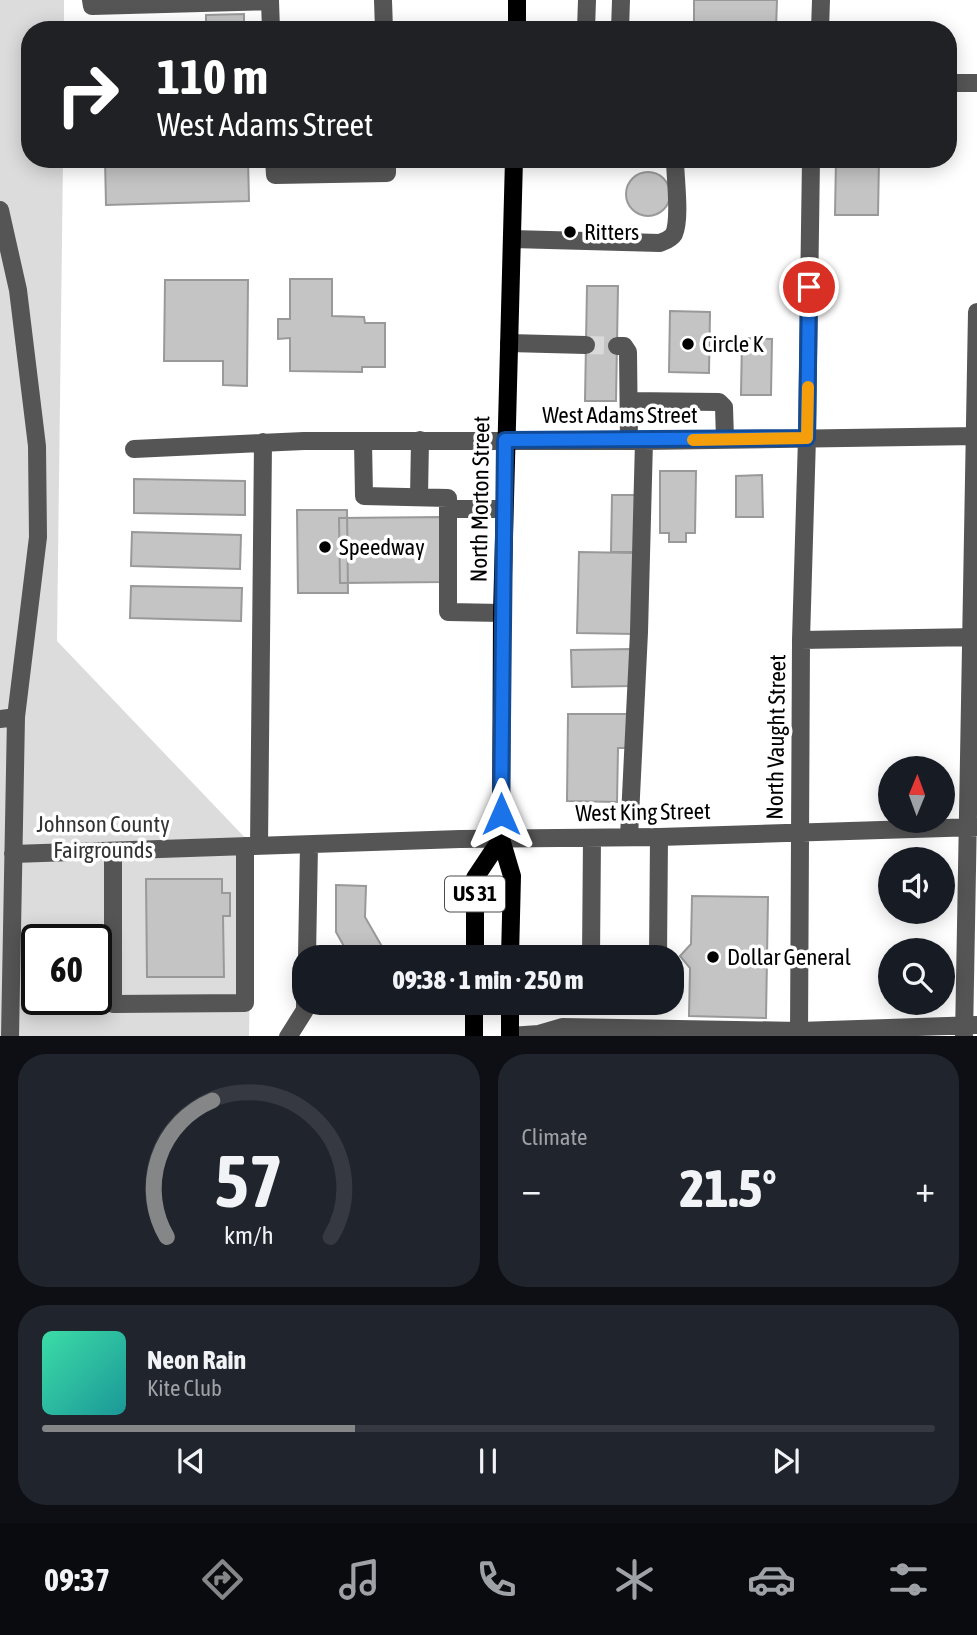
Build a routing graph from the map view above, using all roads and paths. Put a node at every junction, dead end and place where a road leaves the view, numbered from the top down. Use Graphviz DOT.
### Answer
graph roads {
  1 [pos="92,0"];
  2 [pos="383,0"];
  3 [pos="517,0"];
  4 [pos="586,0"];
  5 [pos="621,0"];
  6 [pos="821,0"];
  7 [pos="270,1"];
  8 [pos="271,21"];
  9 [pos="384,21"];
  10 [pos="517,21"];
  11 [pos="586,21"];
  12 [pos="620,21"];
  13 [pos="820,21"];
  14 [pos="957,83"];
  15 [pos="977,83"];
  16 [pos="514,168"];
  17 [pos="675,168"];
  18 [pos="811,168"];
  19 [pos="0,211"];
  20 [pos="512,239"];
  21 [pos="977,312"];
  22 [pos="509,343"];
  23 [pos="586,345"];
  24 [pos="617,346"];
  25 [pos="629,401"];
  26 [pos="975,436"];
  27 [pos="807,438"];
  28 [pos="725,439"];
  29 [pos="420,440"];
  30 [pos="505,440"];
  31 [pos="363,441"];
  32 [pos="636,441"];
  33 [pos="263,442"];
  34 [pos="134,449"];
  35 [pos="419,497"];
  36 [pos="448,509"];
  37 [pos="504,509"];
  38 [pos="502,613"];
  39 [pos="975,637"];
  40 [pos="801,640"];
  41 [pos="8,718"];
  42 [pos="972,827"];
  43 [pos="799,833"];
  44 [pos="659,836"];
  45 [pos="629,837"];
  46 [pos="592,838"];
  47 [pos="501,839"];
  48 [pos="309,845"];
  49 [pos="252,846"];
  50 [pos="113,852"];
  51 [pos="13,854"];
  52 [pos="306,945"];
  53 [pos="475,945"];
  54 [pos="510,945"];
  55 [pos="591,945"];
  56 [pos="658,945"];
  57 [pos="302,1015"];
  58 [pos="474,1015"];
  59 [pos="510,1015"];
  60 [pos="968,1029"];
  61 [pos="799,1034"];
  62 [pos="10,1036"];
  63 [pos="289,1036"];
  64 [pos="474,1036"];
  65 [pos="510,1036"];
  1 -- 7 [label="street"];
  2 -- 9 [label="street"];
  3 -- 10 [label="main road"];
  4 -- 11 [label="street"];
  5 -- 12 [label="street"];
  6 -- 13 [label="street"];
  7 -- 8 [label="street"];
  14 -- 15 [label="street"];
  16 -- 20 [label="main road, North Morton Street / US 31"];
  17 -- 20 [label="street"];
  18 -- 27 [label="street, North Vaught Street"];
  19 -- 41 [label="street"];
  20 -- 22 [label="main road, North Morton Street / US 31"];
  21 -- 26 [label="street"];
  22 -- 23 [label="street"];
  22 -- 30 [label="main road, North Morton Street / US 31"];
  24 -- 25 [label="street"];
  25 -- 28 [label="street"];
  25 -- 32 [label="street"];
  26 -- 27 [label="street, West Adams Street"];
  26 -- 39 [label="street"];
  27 -- 28 [label="street, West Adams Street"];
  27 -- 40 [label="street, North Vaught Street"];
  28 -- 32 [label="street, West Adams Street"];
  29 -- 30 [label="street, West Adams Street"];
  29 -- 31 [label="street, West Adams Street"];
  29 -- 35 [label="street"];
  30 -- 32 [label="street, West Adams Street"];
  30 -- 37 [label="main road, North Morton Street / US 31"];
  31 -- 33 [label="street, West Adams Street"];
  31 -- 35 [label="street"];
  32 -- 45 [label="street"];
  33 -- 34 [label="street, West Adams Street"];
  33 -- 49 [label="street"];
  35 -- 36 [label="street"];
  36 -- 37 [label="street"];
  36 -- 38 [label="street"];
  37 -- 38 [label="main road, North Morton Street / US 31"];
  38 -- 47 [label="main road, North Morton Street / US 31"];
  39 -- 40 [label="street"];
  39 -- 42 [label="street"];
  40 -- 43 [label="street, North Vaught Street"];
  41 -- 51 [label="street"];
  42 -- 43 [label="street, West King Street"];
  42 -- 60 [label="street"];
  43 -- 44 [label="street, West King Street"];
  43 -- 61 [label="street, North Vaught Street"];
  44 -- 45 [label="street, West King Street"];
  44 -- 56 [label="street"];
  45 -- 46 [label="street, West King Street"];
  46 -- 47 [label="street, West King Street"];
  46 -- 55 [label="street"];
  47 -- 48 [label="street, West King Street"];
  47 -- 53 [label="main road, US 31"];
  47 -- 54 [label="main road, North Morton Street / US 31"];
  48 -- 49 [label="street, West King Street"];
  48 -- 52 [label="street"];
  49 -- 50 [label="street, West King Street"];
  49 -- 50 [label="street"];
  50 -- 51 [label="street, West King Street"];
  51 -- 62 [label="street"];
  57 -- 63 [label="street"];
  58 -- 64 [label="main road"];
  59 -- 65 [label="main road"];
  60 -- 61 [label="street"];
  61 -- 65 [label="street"];
}
